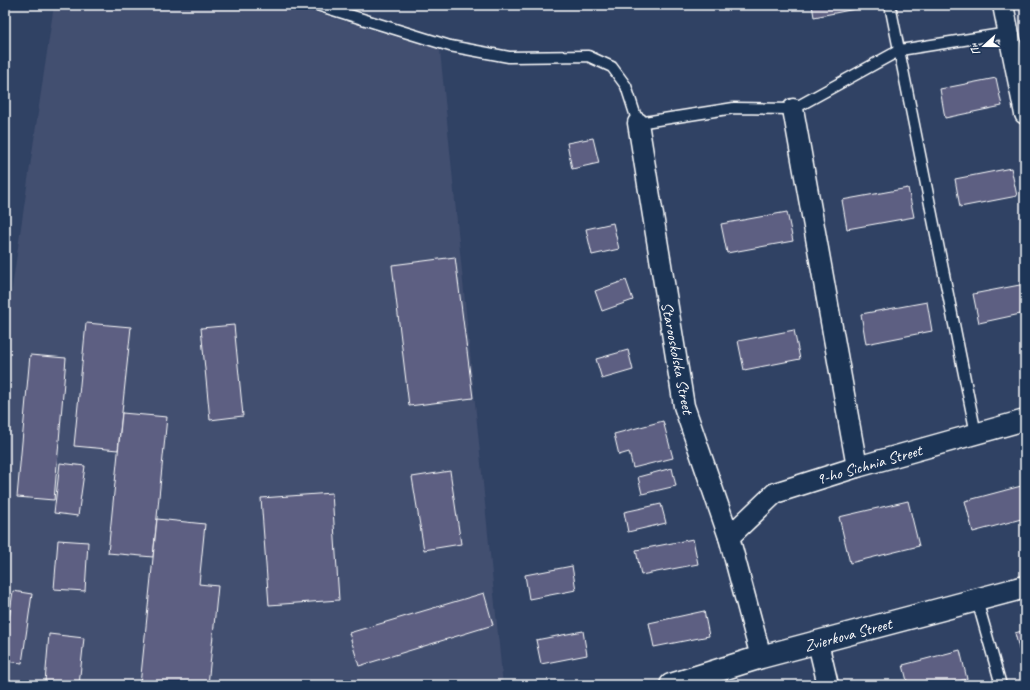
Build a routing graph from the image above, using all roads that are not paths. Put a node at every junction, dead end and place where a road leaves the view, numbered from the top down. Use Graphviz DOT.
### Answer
graph roads {
  1 [pos="317,5"];
  2 [pos="890,5"];
  3 [pos="1003,5"];
  4 [pos="1017,31"];
  5 [pos="900,50"];
  6 [pos="794,109"];
  7 [pos="1025,114"];
  8 [pos="638,123"];
  9 [pos="1025,420"];
  10 [pos="976,434"];
  11 [pos="857,467"];
  12 [pos="729,537"];
  13 [pos="1025,587"];
  14 [pos="977,600"];
  15 [pos="818,643"];
  16 [pos="761,657"];
  17 [pos="671,685"];
  18 [pos="828,685"];
  19 [pos="1001,685"];
  1 -- 8 [label="lane"];
  2 -- 5 [label="lane"];
  3 -- 4 [label="street"];
  4 -- 5 [label="lane"];
  4 -- 7 [label="street"];
  5 -- 6 [label="lane"];
  5 -- 10 [label="lane"];
  6 -- 8 [label="lane"];
  6 -- 11 [label="street"];
  8 -- 12 [label="street, Starooskolska Street"];
  9 -- 10 [label="street, 9-ho Sichnia Street"];
  10 -- 11 [label="street, 9-ho Sichnia Street"];
  11 -- 12 [label="street, 9-ho Sichnia Street"];
  12 -- 16 [label="street, Starooskolska Street"];
  13 -- 14 [label="street, Zvierkova Street"];
  14 -- 15 [label="street, Zvierkova Street"];
  14 -- 19 [label="lane"];
  15 -- 16 [label="street, Zvierkova Street"];
  15 -- 18 [label="street"];
  16 -- 17 [label="street, Zvierkova Street"];
}
